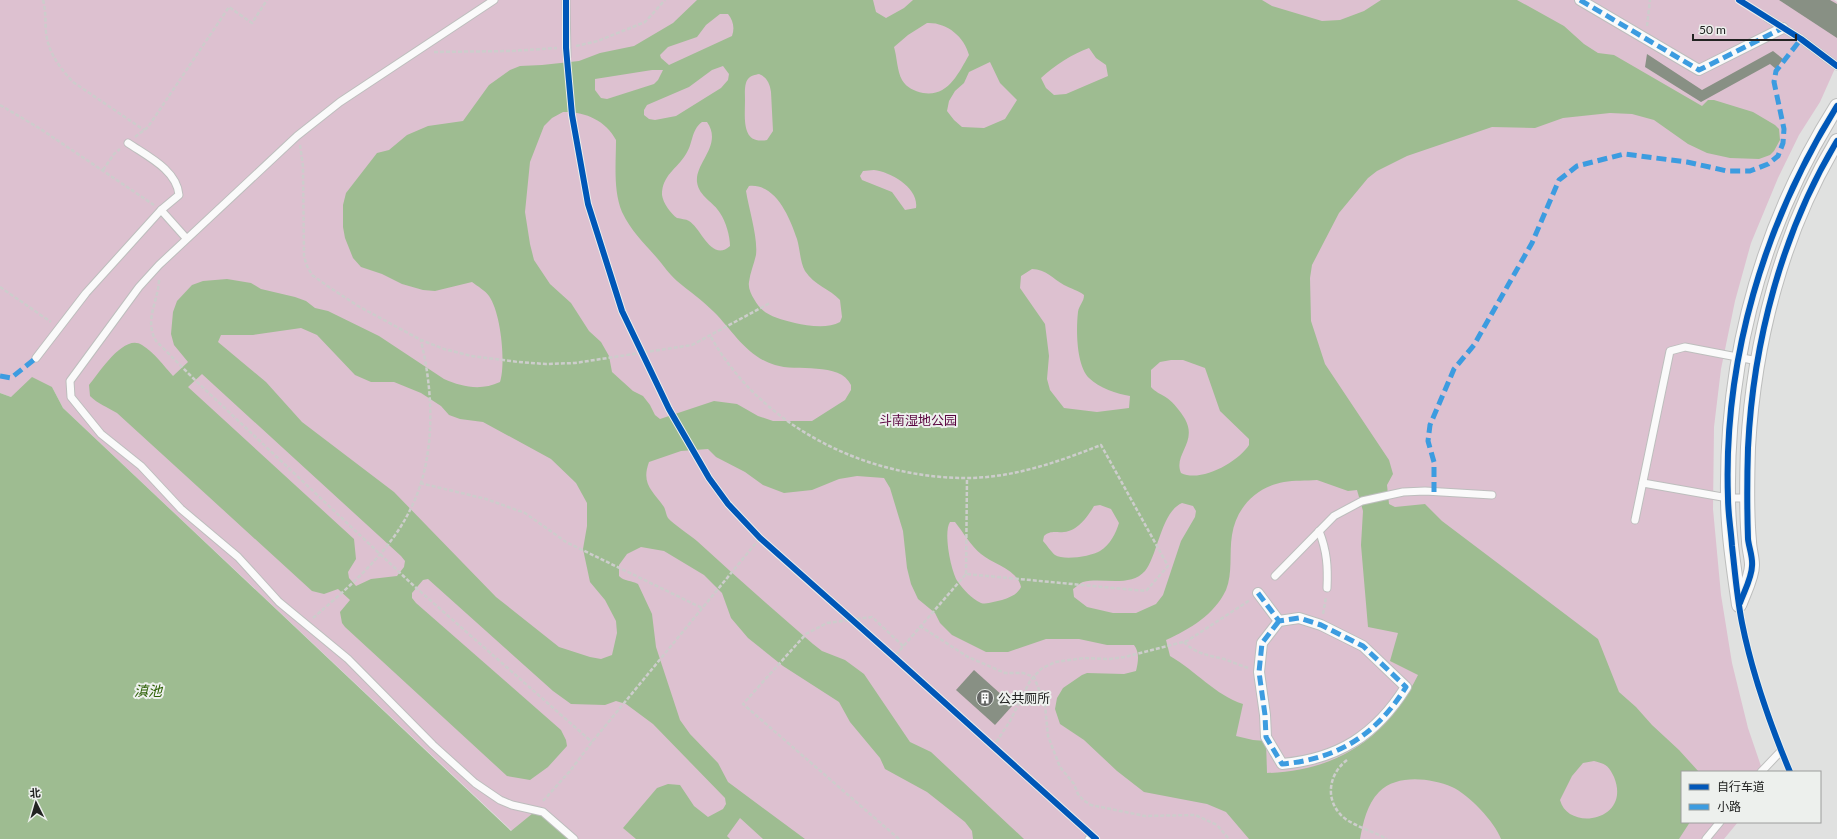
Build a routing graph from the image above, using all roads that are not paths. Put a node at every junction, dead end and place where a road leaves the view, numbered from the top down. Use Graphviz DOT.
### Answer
graph roads {
  1 [pos="494,0"];
  2 [pos="566,0"];
  3 [pos="1580,0"];
  4 [pos="1766,18"];
  5 [pos="1783,28"];
  6 [pos="567,56"];
  7 [pos="1837,66"];
  8 [pos="1837,106"];
  9 [pos="1837,141"];
  10 [pos="128,143"];
  11 [pos="161,210"];
  12 [pos="186,238"];
  13 [pos="1738,356"];
  14 [pos="36,358"];
  15 [pos="1758,361"];
  16 [pos="1643,483"];
  17 [pos="1492,495"];
  18 [pos="1728,498"];
  19 [pos="1747,498"];
  20 [pos="1635,520"];
  21 [pos="1319,531"];
  22 [pos="1275,576"];
  23 [pos="1328,588"];
  24 [pos="1258,593"];
  25 [pos="1279,621"];
  26 [pos="1781,751"];
  27 [pos="1762,771"];
  28 [pos="1719,823"];
  29 [pos="574,839"];
  30 [pos="1706,839"];
  1 -- 12 [label="lane"];
  2 -- 6 [label="lane"];
  3 -- 5 [label="street"];
  4 -- 5 [label="lane"];
  5 -- 7 [label="lane"];
  8 -- 13 [label="street"];
  9 -- 15 [label="street"];
  10 -- 11 [label="lane"];
  11 -- 12 [label="lane"];
  11 -- 14 [label="lane"];
  12 -- 29 [label="lane"];
  13 -- 15 [label="lane"];
  13 -- 16 [label="lane"];
  13 -- 18 [label="street"];
  15 -- 19 [label="street"];
  16 -- 18 [label="lane"];
  16 -- 20 [label="lane"];
  17 -- 21 [label="lane"];
  18 -- 19 [label="lane"];
  18 -- 19 [label="street"];
  21 -- 22 [label="lane"];
  21 -- 23 [label="lane"];
  24 -- 25 [label="street"];
  25 -- 25 [label="street"];
  26 -- 27 [label="lane"];
  28 -- 30 [label="lane"];
}
